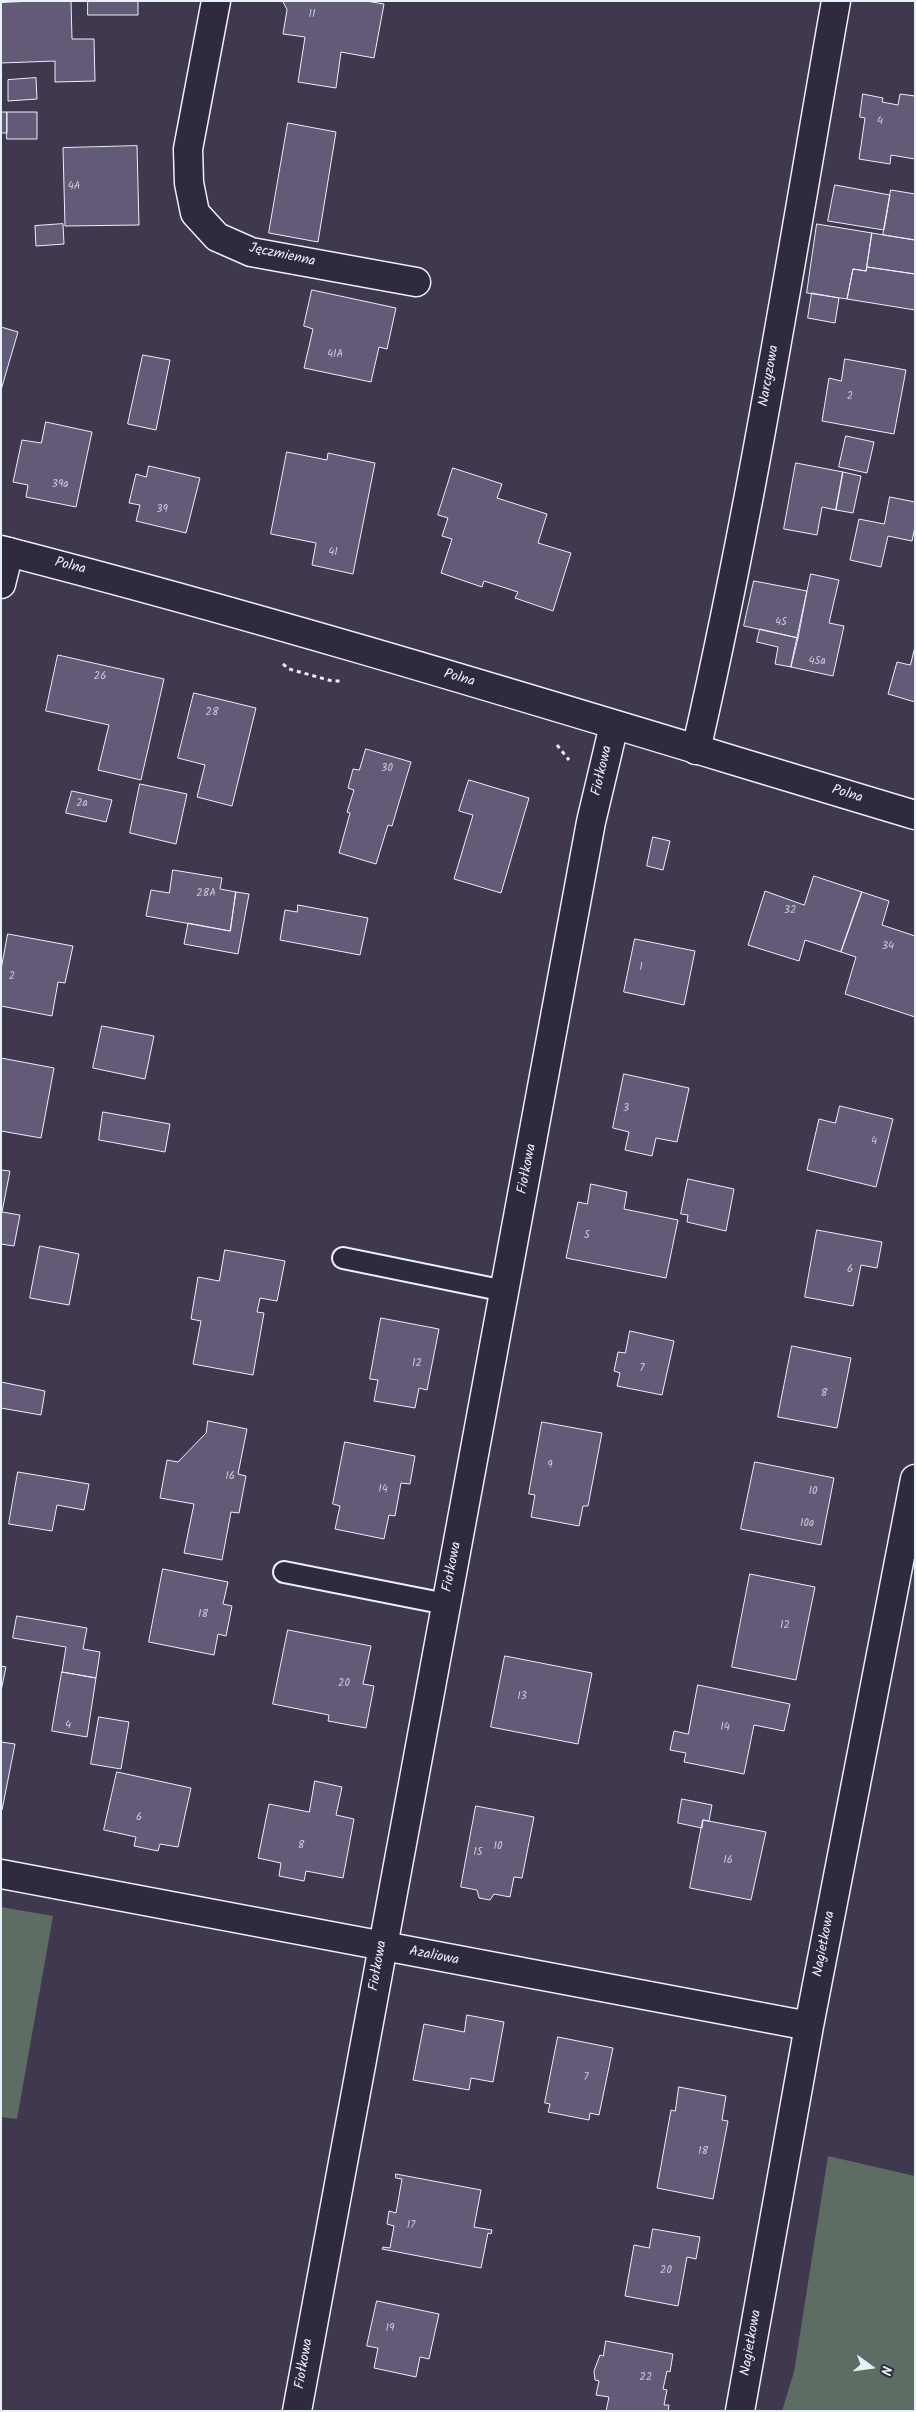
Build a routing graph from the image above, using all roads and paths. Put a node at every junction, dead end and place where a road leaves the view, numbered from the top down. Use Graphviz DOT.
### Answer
graph roads {
  1 [pos="216,1"];
  2 [pos="836,1"];
  3 [pos="416,282"];
  4 [pos="5,551"];
  5 [pos="1,584"];
  6 [pos="289,669"];
  7 [pos="332,681"];
  8 [pos="614,725"];
  9 [pos="696,750"];
  10 [pos="915,815"];
  11 [pos="343,1258"];
  12 [pos="505,1291"];
  13 [pos="915,1479"];
  14 [pos="284,1572"];
  15 [pos="446,1604"];
  16 [pos="1,1874"];
  17 [pos="382,1947"];
  18 [pos="809,2026"];
  19 [pos="297,2411"];
  20 [pos="740,2411"];
  1 -- 3 [label="street, Jęczmienna"];
  2 -- 9 [label="street, Narcyzowa"];
  4 -- 5 [label="street"];
  4 -- 8 [label="street, Polna"];
  6 -- 7 [label="path"];
  8 -- 9 [label="street, Polna"];
  8 -- 12 [label="street, Fiołkowa"];
  9 -- 10 [label="street, Polna"];
  11 -- 12 [label="lane"];
  12 -- 15 [label="street, Fiołkowa"];
  13 -- 18 [label="street, Nagietkowa"];
  14 -- 15 [label="lane"];
  15 -- 17 [label="street, Fiołkowa"];
  16 -- 17 [label="street, Azaliowa"];
  17 -- 18 [label="street, Azaliowa"];
  17 -- 19 [label="street, Fiołkowa"];
  18 -- 20 [label="street, Nagietkowa"];
}
